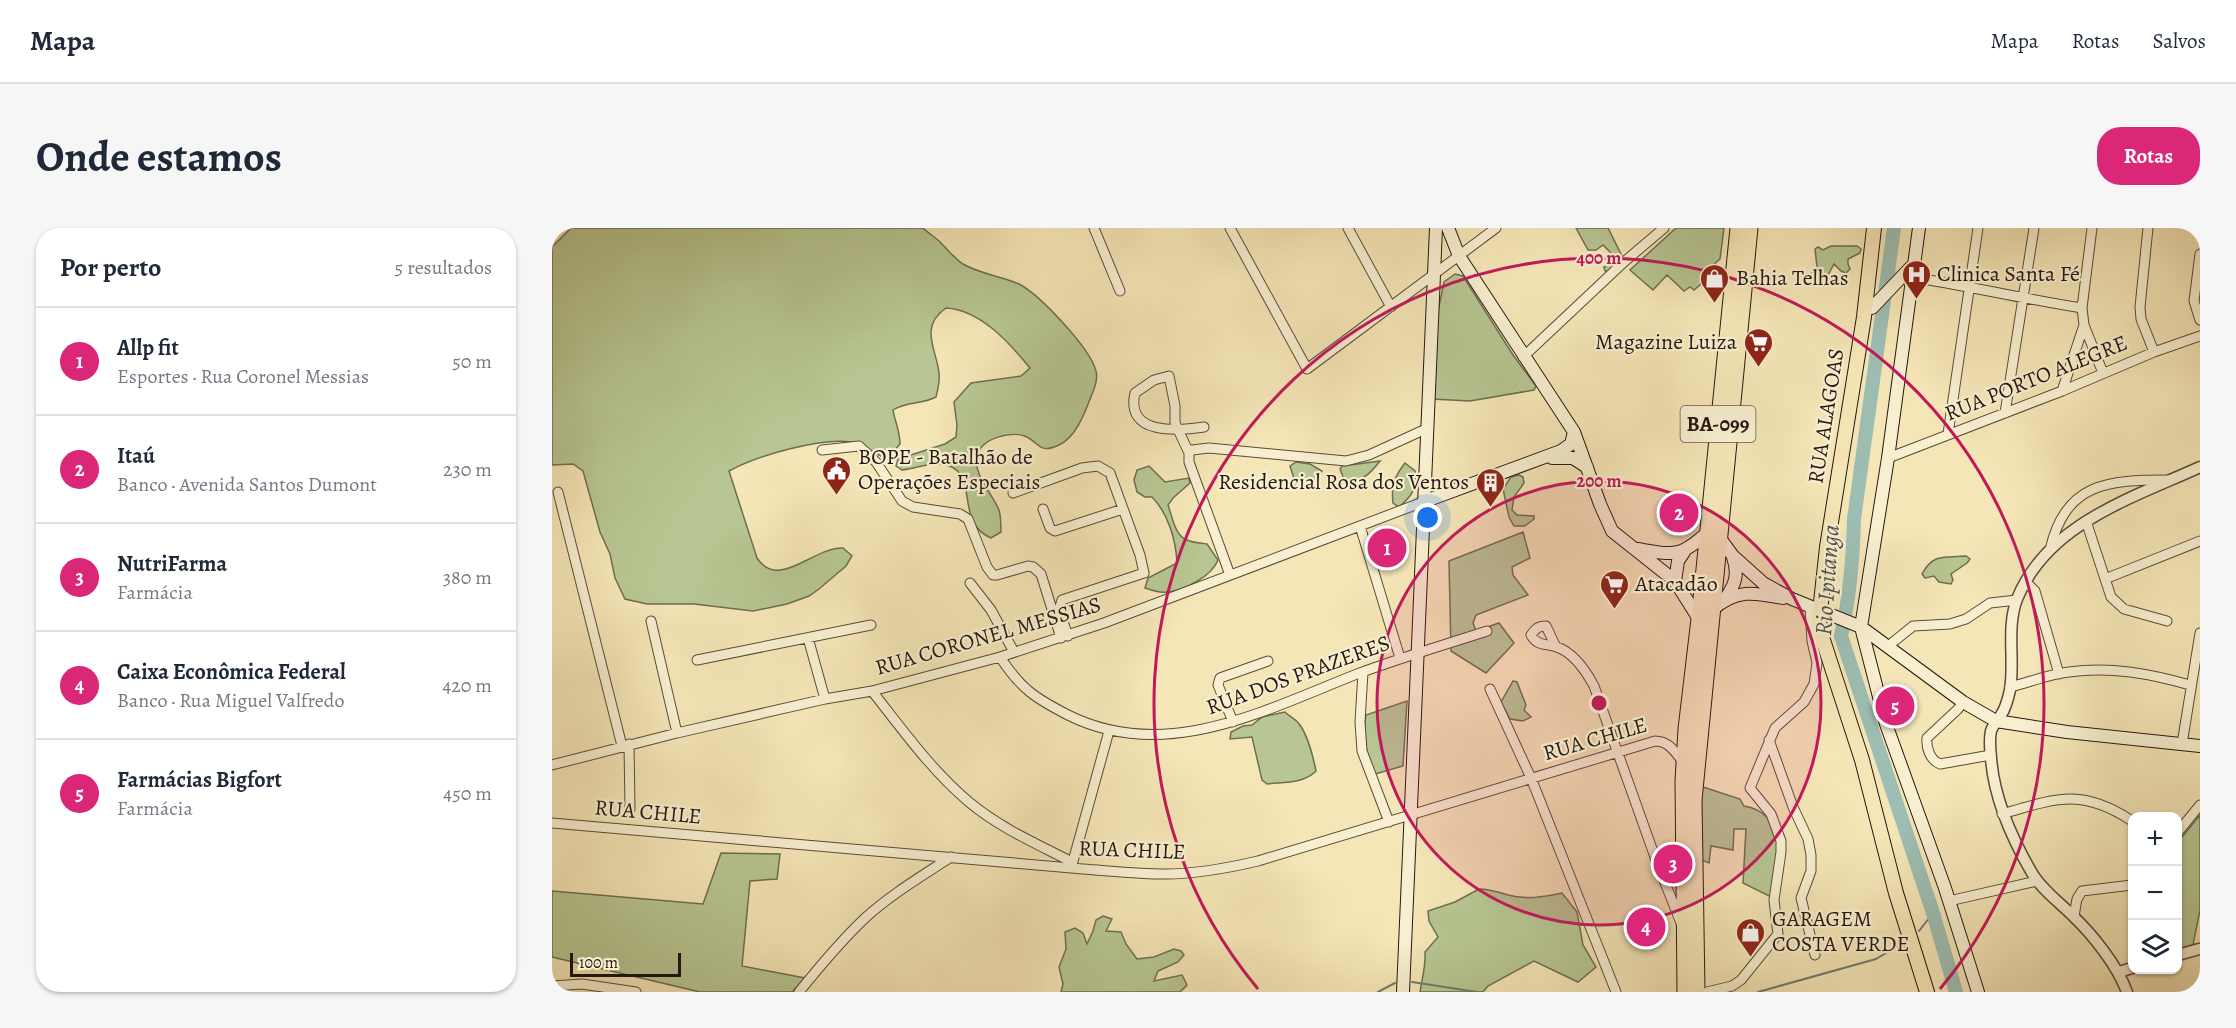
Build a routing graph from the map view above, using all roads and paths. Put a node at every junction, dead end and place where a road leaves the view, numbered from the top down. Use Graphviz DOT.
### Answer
graph roads {
  1 [pos="1094,228"];
  2 [pos="1230,228"];
  3 [pos="1348,228"];
  4 [pos="1436,228"];
  5 [pos="1496,228"];
  6 [pos="1664,228"];
  7 [pos="1738,228"];
  8 [pos="1750,228"];
  9 [pos="1874,228"];
  10 [pos="1919,228"];
  11 [pos="1978,228"];
  12 [pos="2034,228"];
  13 [pos="2092,228"];
  14 [pos="2148,228"];
  15 [pos="1450,231"];
  16 [pos="2200,254"];
  17 [pos="1459,256"];
  18 [pos="1435,273"];
  19 [pos="1909,273"];
  20 [pos="1380,287"];
  21 [pos="1968,287"];
  22 [pos="1120,291"];
  23 [pos="1407,295"];
  24 [pos="2023,299"];
  25 [pos="1391,307"];
  26 [pos="2082,308"];
  27 [pos="1868,312"];
  28 [pos="2200,320"];
  29 [pos="2084,325"];
  30 [pos="2200,336"];
  31 [pos="2154,352"];
  32 [pos="1523,357"];
  33 [pos="2103,373"];
  34 [pos="2062,391"];
  35 [pos="2005,413"];
  36 [pos="1204,427"];
  37 [pos="1428,428"];
  38 [pos="1178,429"];
  39 [pos="1574,432"];
  40 [pos="1948,434"];
  41 [pos="822,450"];
  42 [pos="1189,453"];
  43 [pos="1888,458"];
  44 [pos="1540,459"];
  45 [pos="1587,467"];
  46 [pos="2200,467"];
  47 [pos="2173,480"];
  48 [pos="558,492"];
  49 [pos="1013,493"];
  50 [pos="1423,502"];
  51 [pos="1043,509"];
  52 [pos="1123,509"];
  53 [pos="2086,521"];
  54 [pos="1360,526"];
  55 [pos="1713,534"];
  56 [pos="2200,541"];
  57 [pos="1635,549"];
  58 [pos="2049,550"];
  59 [pos="1684,552"];
  60 [pos="1733,556"];
  61 [pos="1230,575"];
  62 [pos="2105,579"];
  63 [pos="1675,582"];
  64 [pos="2026,582"];
  65 [pos="970,583"];
  66 [pos="1048,596"];
  67 [pos="1792,599"];
  68 [pos="1062,600"];
  69 [pos="1724,600"];
  70 [pos="2017,600"];
  71 [pos="1820,611"];
  72 [pos="1706,615"];
  73 [pos="651,621"];
  74 [pos="2168,621"];
  75 [pos="871,625"];
  76 [pos="1858,625"];
  77 [pos="1487,631"];
  78 [pos="2200,633"];
  79 [pos="1064,637"];
  80 [pos="808,638"];
  81 [pos="1556,646"];
  82 [pos="1887,647"];
  83 [pos="1014,652"];
  84 [pos="1418,654"];
  85 [pos="1000,657"];
  86 [pos="1400,658"];
  87 [pos="697,660"];
  88 [pos="1268,661"];
  89 [pos="1363,672"];
  90 [pos="2059,674"];
  91 [pos="2190,685"];
  92 [pos="2010,687"];
  93 [pos="1490,689"];
  94 [pos="872,691"];
  95 [pos="825,699"];
  96 [pos="1963,702"];
  97 [pos="1996,721"];
  98 [pos="1233,722"];
  99 [pos="1109,731"];
  100 [pos="677,733"];
  101 [pos="1769,740"];
  102 [pos="2182,744"];
  103 [pos="626,745"];
  104 [pos="2200,746"];
  105 [pos="1617,752"];
  106 [pos="1990,755"];
  107 [pos="1684,762"];
  108 [pos="552,765"];
  109 [pos="1531,778"];
  110 [pos="2200,805"];
  111 [pos="630,809"];
  112 [pos="2002,813"];
  113 [pos="1412,816"];
  114 [pos="2128,818"];
  115 [pos="1389,822"];
  116 [pos="552,823"];
  117 [pos="2182,827"];
  118 [pos="951,857"];
  119 [pos="1072,865"];
  120 [pos="2037,880"];
  121 [pos="2128,886"];
  122 [pos="1949,901"];
  123 [pos="2074,916"];
  124 [pos="1684,930"];
  125 [pos="2200,950"];
  126 [pos="2182,954"];
  127 [pos="1815,955"];
  128 [pos="2128,969"];
  129 [pos="2119,972"];
  130 [pos="552,986"];
  131 [pos="583,988"];
  132 [pos="636,992"];
  133 [pos="799,992"];
  134 [pos="1403,992"];
  135 [pos="1616,992"];
  136 [pos="1685,992"];
  137 [pos="1697,992"];
  138 [pos="1707,992"];
  139 [pos="1926,992"];
  140 [pos="1978,992"];
  141 [pos="2127,992"];
  1 -- 22 [label="street"];
  2 -- 25 [label="street"];
  3 -- 20 [label="street"];
  4 -- 18 [label="main road"];
  5 -- 17 [label="street"];
  6 -- 32 [label="street"];
  7 -- 55 [label="highway, BA-099"];
  8 -- 55 [label="highway, BA-099"];
  9 -- 27 [label="main road, RUA ALAGOAS"];
  10 -- 19 [label="main road"];
  11 -- 21 [label="street"];
  12 -- 24 [label="street"];
  13 -- 26 [label="street"];
  14 -- 31 [label="street"];
  15 -- 17 [label="main road"];
  16 -- 28 [label="street"];
  17 -- 18 [label="street"];
  17 -- 32 [label="main road"];
  18 -- 23 [label="street"];
  18 -- 37 [label="main road"];
  19 -- 21 [label="street"];
  19 -- 27 [label="main road"];
  19 -- 43 [label="main road"];
  20 -- 23 [label="street"];
  20 -- 25 [label="street"];
  21 -- 24 [label="street"];
  21 -- 40 [label="street"];
  23 -- 25 [label="street"];
  24 -- 26 [label="street"];
  24 -- 35 [label="street"];
  26 -- 29 [label="street"];
  27 -- 71 [label="main road, RUA ALAGOAS"];
  29 -- 33 [label="street"];
  29 -- 34 [label="street"];
  30 -- 31 [label="street, RUA PORTO ALEGRE"];
  31 -- 33 [label="street, RUA PORTO ALEGRE"];
  32 -- 39 [label="main road"];
  33 -- 34 [label="street, RUA PORTO ALEGRE"];
  34 -- 35 [label="street, RUA PORTO ALEGRE"];
  35 -- 40 [label="street, RUA PORTO ALEGRE"];
  36 -- 38 [label="street"];
  37 -- 42 [label="street"];
  37 -- 50 [label="main road"];
  38 -- 38 [label="street"];
  38 -- 42 [label="street"];
  39 -- 44 [label="main road"];
  39 -- 45 [label="main road"];
  40 -- 43 [label="street, RUA PORTO ALEGRE"];
  41 -- 66 [label="street"];
  42 -- 61 [label="street"];
  43 -- 76 [label="main road"];
  44 -- 45 [label="main road"];
  44 -- 50 [label="main road"];
  45 -- 57 [label="main road"];
  46 -- 47 [label="street"];
  47 -- 53 [label="street"];
  47 -- 58 [label="street"];
  48 -- 103 [label="street"];
  49 -- 52 [label="street"];
  50 -- 54 [label="street, RUA CORONEL MESSIAS"];
  50 -- 84 [label="main road"];
  51 -- 52 [label="street"];
  52 -- 68 [label="street"];
  53 -- 58 [label="street"];
  53 -- 62 [label="street"];
  54 -- 61 [label="street, RUA CORONEL MESSIAS"];
  54 -- 86 [label="street"];
  55 -- 59 [label="main road"];
  55 -- 60 [label="main road"];
  55 -- 72 [label="highway, BA-099"];
  56 -- 62 [label="street"];
  57 -- 59 [label="main road"];
  57 -- 63 [label="main road"];
  58 -- 64 [label="street"];
  59 -- 63 [label="main road"];
  60 -- 67 [label="main road"];
  60 -- 69 [label="main road"];
  61 -- 79 [label="street, RUA CORONEL MESSIAS"];
  62 -- 74 [label="street"];
  63 -- 72 [label="main road"];
  64 -- 70 [label="street"];
  64 -- 90 [label="street"];
  65 -- 83 [label="street"];
  66 -- 68 [label="street"];
  66 -- 79 [label="street"];
  67 -- 69 [label="main road"];
  67 -- 71 [label="main road"];
  68 -- 79 [label="street"];
  69 -- 72 [label="main road"];
  70 -- 82 [label="street"];
  70 -- 92 [label="street"];
  71 -- 76 [label="main road"];
  71 -- 101 [label="street"];
  71 -- 139 [label="main road, RUA ALAGOAS"];
  72 -- 107 [label="highway, BA-099"];
  72 -- 137 [label="highway, BA-099"];
  73 -- 100 [label="street"];
  75 -- 80 [label="street"];
  76 -- 82 [label="main road"];
  76 -- 122 [label="main road"];
  77 -- 84 [label="street, RUA DOS PRAZERES"];
  78 -- 91 [label="street"];
  79 -- 83 [label="street, RUA CORONEL MESSIAS"];
  80 -- 87 [label="street"];
  80 -- 95 [label="street"];
  81 -- 81 [label="street"];
  81 -- 105 [label="street"];
  82 -- 96 [label="main road"];
  83 -- 85 [label="street, RUA CORONEL MESSIAS"];
  84 -- 86 [label="street, RUA DOS PRAZERES"];
  84 -- 113 [label="main road"];
  85 -- 94 [label="street, RUA CORONEL MESSIAS"];
  85 -- 99 [label="street, RUA DOS PRAZERES"];
  86 -- 89 [label="street, RUA DOS PRAZERES"];
  88 -- 98 [label="street"];
  89 -- 98 [label="street, RUA DOS PRAZERES"];
  89 -- 115 [label="street"];
  90 -- 91 [label="street"];
  90 -- 92 [label="street"];
  91 -- 102 [label="street"];
  92 -- 97 [label="street"];
  93 -- 109 [label="street"];
  94 -- 95 [label="street, RUA CORONEL MESSIAS"];
  94 -- 119 [label="street"];
  95 -- 100 [label="street, RUA CORONEL MESSIAS"];
  96 -- 97 [label="main road"];
  96 -- 106 [label="street"];
  97 -- 102 [label="main road"];
  97 -- 106 [label="street"];
  98 -- 99 [label="street, RUA DOS PRAZERES"];
  99 -- 119 [label="street"];
  100 -- 103 [label="street, RUA CORONEL MESSIAS"];
  101 -- 127 [label="street"];
  101 -- 138 [label="street"];
  102 -- 104 [label="main road"];
  103 -- 108 [label="street, RUA CORONEL MESSIAS"];
  103 -- 111 [label="street"];
  105 -- 107 [label="street, RUA CHILE"];
  105 -- 109 [label="street, RUA CHILE"];
  105 -- 124 [label="street"];
  106 -- 112 [label="street"];
  107 -- 124 [label="highway, BA-099"];
  109 -- 113 [label="street, RUA CHILE"];
  109 -- 135 [label="street"];
  110 -- 117 [label="street"];
  112 -- 114 [label="street"];
  112 -- 120 [label="street"];
  113 -- 115 [label="street, RUA CHILE"];
  113 -- 134 [label="main road"];
  115 -- 119 [label="street, RUA CHILE"];
  116 -- 118 [label="street, RUA CHILE"];
  118 -- 119 [label="street, RUA CHILE"];
  118 -- 133 [label="street"];
  120 -- 122 [label="street"];
  120 -- 123 [label="street"];
  121 -- 123 [label="street"];
  122 -- 140 [label="main road"];
  123 -- 129 [label="street"];
  124 -- 136 [label="highway, BA-099"];
  125 -- 126 [label="street"];
  128 -- 129 [label="street"];
  129 -- 141 [label="street"];
  130 -- 131 [label="street"];
  131 -- 132 [label="street"];
}
